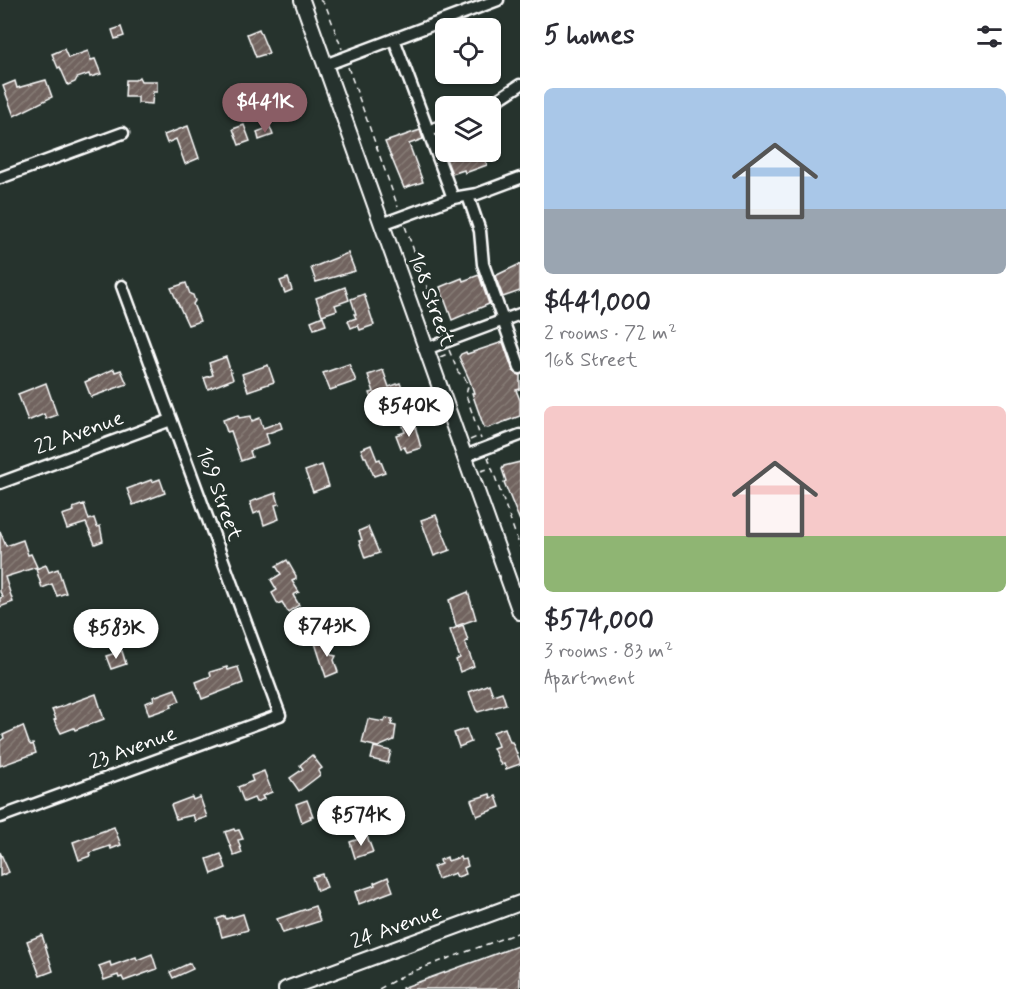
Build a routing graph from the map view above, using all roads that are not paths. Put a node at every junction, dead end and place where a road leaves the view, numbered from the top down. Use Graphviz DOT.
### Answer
graph roads {
  1 [pos="302,0"];
  2 [pos="498,0"];
  3 [pos="394,39"];
  4 [pos="325,65"];
  5 [pos="520,85"];
  6 [pos="501,97"];
  7 [pos="435,128"];
  8 [pos="428,130"];
  9 [pos="123,132"];
  10 [pos="0,178"];
  11 [pos="520,178"];
  12 [pos="468,196"];
  13 [pos="453,198"];
  14 [pos="382,224"];
  15 [pos="122,286"];
  16 [pos="520,314"];
  17 [pos="503,321"];
  18 [pos="426,349"];
  19 [pos="520,368"];
  20 [pos="171,420"];
  21 [pos="520,435"];
  22 [pos="465,456"];
  23 [pos="0,483"];
  24 [pos="516,590"];
  25 [pos="520,612"];
  26 [pos="280,715"];
  27 [pos="0,817"];
  28 [pos="520,903"];
  29 [pos="306,986"];
  30 [pos="285,989"];
  1 -- 4 [label="main road, 168 Street"];
  2 -- 3 [label="street"];
  3 -- 4 [label="street"];
  3 -- 8 [label="street"];
  4 -- 14 [label="main road, 168 Street"];
  5 -- 6 [label="street"];
  7 -- 8 [label="street"];
  8 -- 13 [label="street"];
  9 -- 10 [label="street"];
  11 -- 12 [label="street"];
  12 -- 13 [label="street"];
  12 -- 17 [label="street"];
  13 -- 14 [label="street"];
  14 -- 18 [label="main road, 168 Street"];
  15 -- 20 [label="street, 169 Street"];
  16 -- 17 [label="street"];
  17 -- 18 [label="street"];
  17 -- 19 [label="street"];
  18 -- 22 [label="main road, 168 Street"];
  20 -- 23 [label="street, 22 Avenue"];
  20 -- 26 [label="street, 169 Street"];
  21 -- 22 [label="street"];
  22 -- 24 [label="main road, 168 Street"];
  24 -- 25 [label="main road, 168 Street"];
  26 -- 27 [label="street, 23 Avenue"];
  28 -- 29 [label="main road, 24 Avenue"];
  29 -- 30 [label="main road, 24 Avenue"];
}
